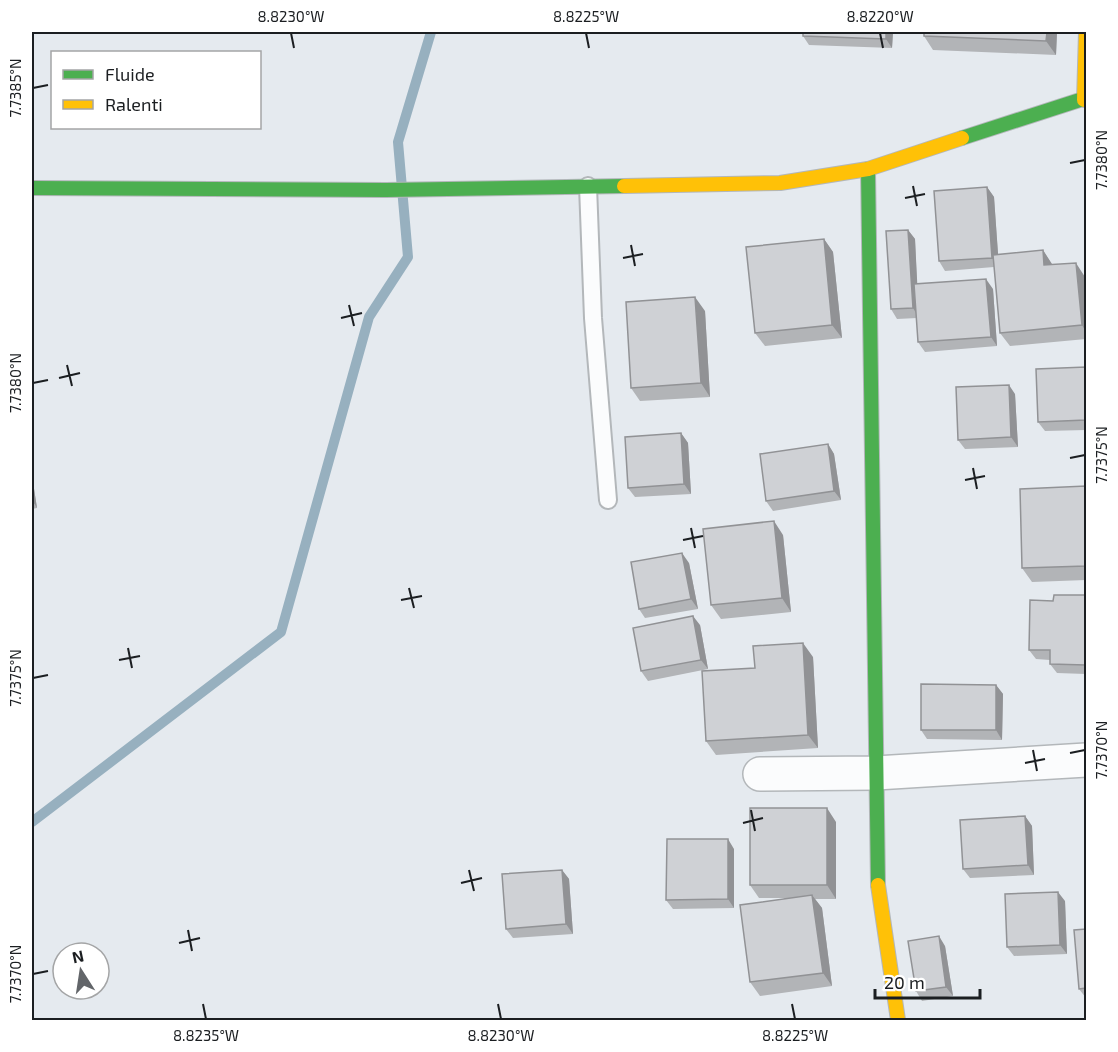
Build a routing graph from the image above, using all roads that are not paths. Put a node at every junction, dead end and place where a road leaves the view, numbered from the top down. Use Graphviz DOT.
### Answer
graph roads {
  1 [pos="1086,32"];
  2 [pos="1085,99"];
  3 [pos="868,169"];
  4 [pos="588,186"];
  5 [pos="32,188"];
  6 [pos="608,500"];
  7 [pos="1086,760"];
  8 [pos="876,773"];
  9 [pos="760,774"];
  10 [pos="898,1020"];
  1 -- 2 [label="street"];
  2 -- 3 [label="street"];
  3 -- 4 [label="street"];
  3 -- 8 [label="street"];
  4 -- 5 [label="street"];
  4 -- 6 [label="lane"];
  7 -- 8 [label="street"];
  8 -- 9 [label="street"];
  8 -- 10 [label="street"];
}
